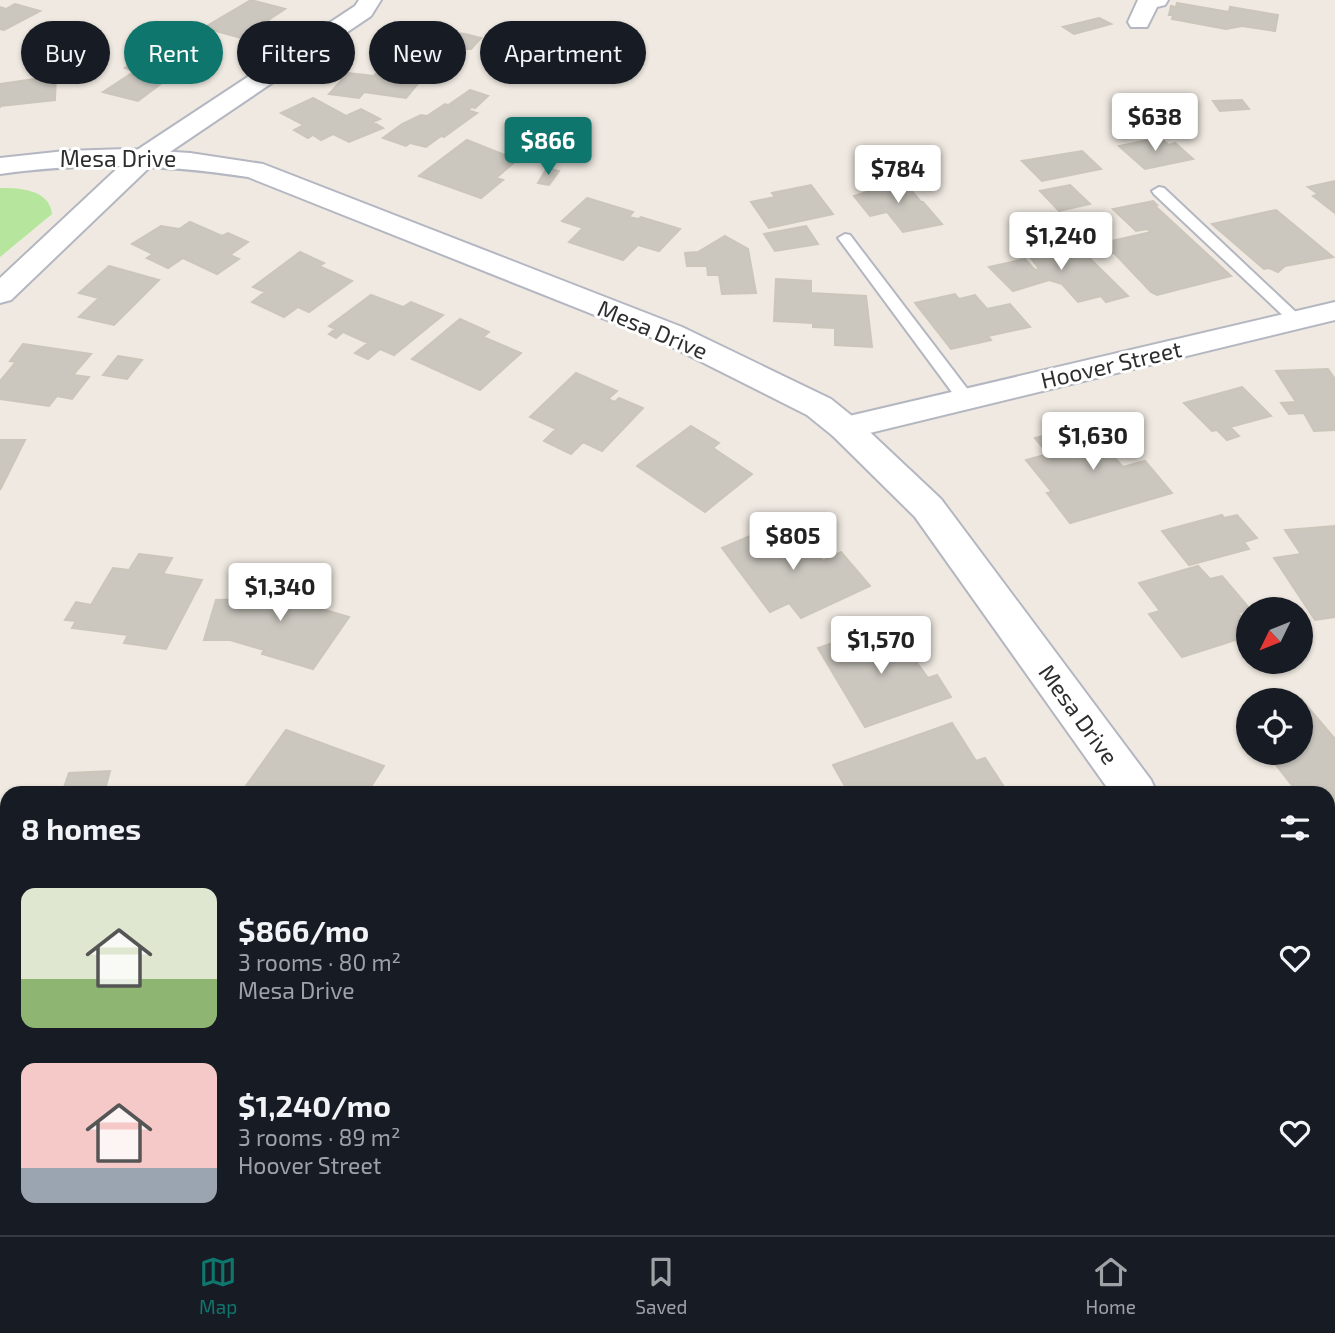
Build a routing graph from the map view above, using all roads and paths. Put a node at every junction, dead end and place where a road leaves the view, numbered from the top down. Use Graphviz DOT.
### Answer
graph roads {
  1 [pos="370,0"];
  2 [pos="1157,0"];
  3 [pos="1139,22"];
  4 [pos="146,156"];
  5 [pos="0,166"];
  6 [pos="1159,191"];
  7 [pos="845,238"];
  8 [pos="0,294"];
  9 [pos="1335,311"];
  10 [pos="1296,320"];
  11 [pos="966,399"];
  12 [pos="845,428"];
  13 [pos="1131,786"];
  1 -- 4 [label="main road"];
  2 -- 3 [label="main road"];
  4 -- 5 [label="main road, Mesa Drive"];
  4 -- 8 [label="main road"];
  4 -- 12 [label="main road, Mesa Drive"];
  6 -- 10 [label="lane"];
  7 -- 11 [label="lane"];
  9 -- 10 [label="main road, Hoover Street"];
  10 -- 11 [label="main road, Hoover Street"];
  11 -- 12 [label="main road, Hoover Street"];
  12 -- 13 [label="main road, Mesa Drive"];
}
